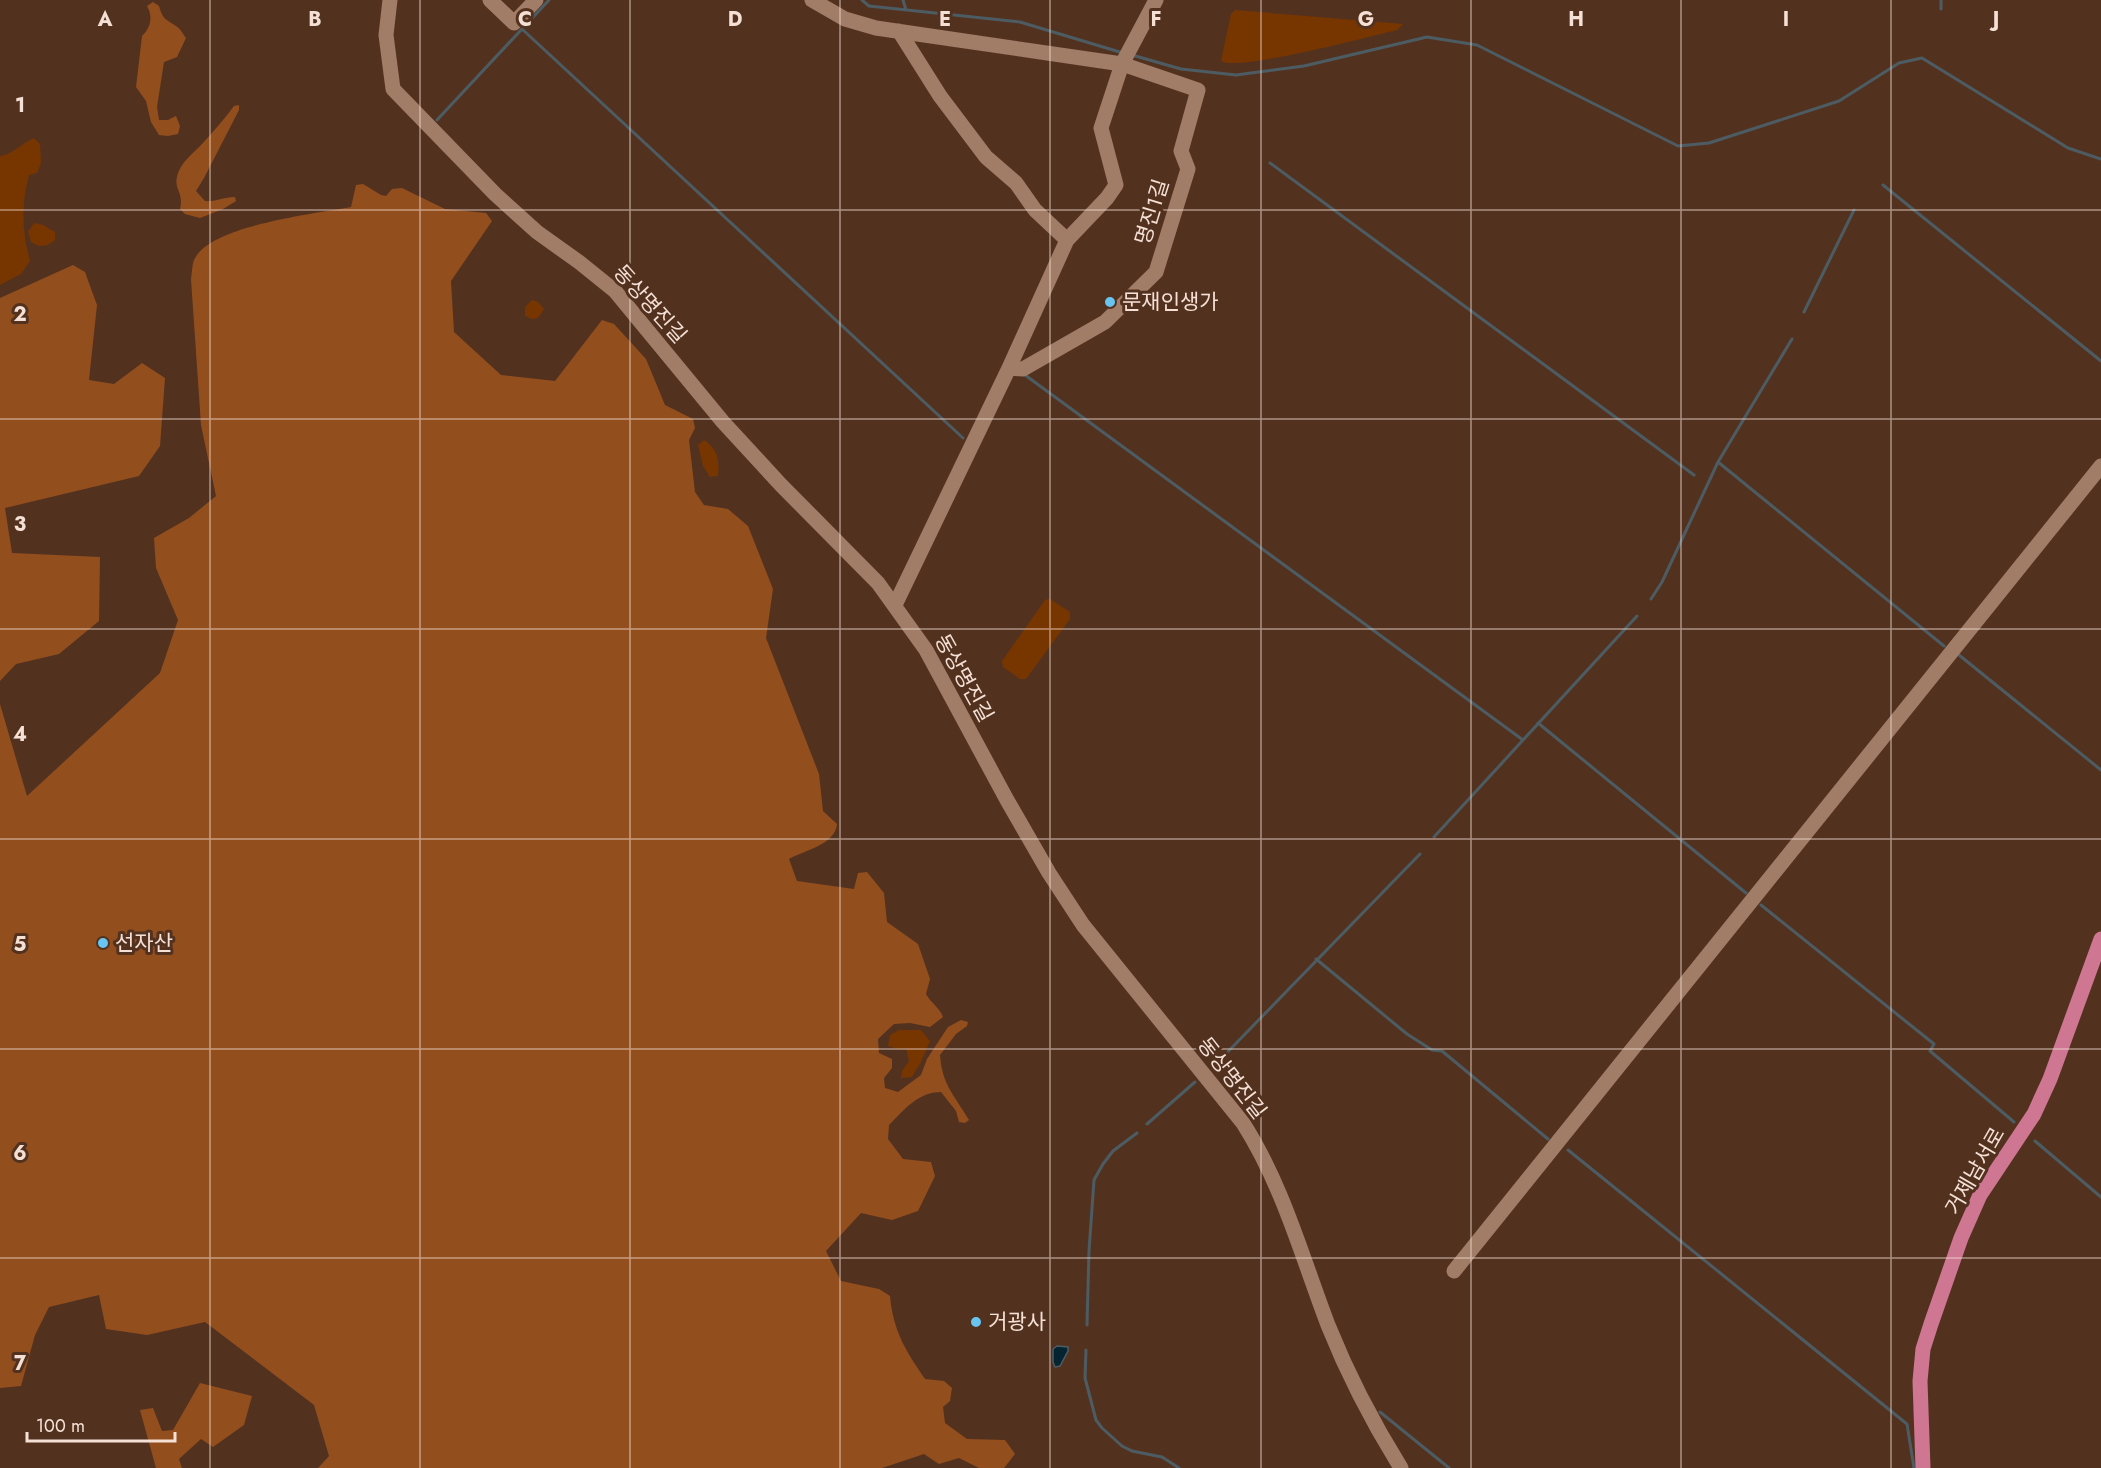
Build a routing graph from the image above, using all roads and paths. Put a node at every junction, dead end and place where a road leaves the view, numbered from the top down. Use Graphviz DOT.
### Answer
graph roads {
  1 [pos="390,0"];
  2 [pos="490,0"];
  3 [pos="536,0"];
  4 [pos="812,0"];
  5 [pos="1156,0"];
  6 [pos="899,31"];
  7 [pos="1122,64"];
  8 [pos="1067,240"];
  9 [pos="1009,368"];
  10 [pos="2101,466"];
  11 [pos="895,605"];
  12 [pos="2101,939"];
  13 [pos="1454,1270"];
  14 [pos="1401,1468"];
  15 [pos="1923,1468"];
  1 -- 11 [label="street, 동상명진길"];
  2 -- 3 [label="street"];
  4 -- 6 [label="street, 명진1길"];
  5 -- 7 [label="street"];
  6 -- 7 [label="street, 명진1길"];
  6 -- 8 [label="street"];
  7 -- 8 [label="street"];
  7 -- 9 [label="street, 명진1길"];
  8 -- 9 [label="street"];
  9 -- 11 [label="street"];
  10 -- 13 [label="street"];
  11 -- 14 [label="street, 동상명진길"];
  12 -- 15 [label="main road, 거제남서로"];
}
